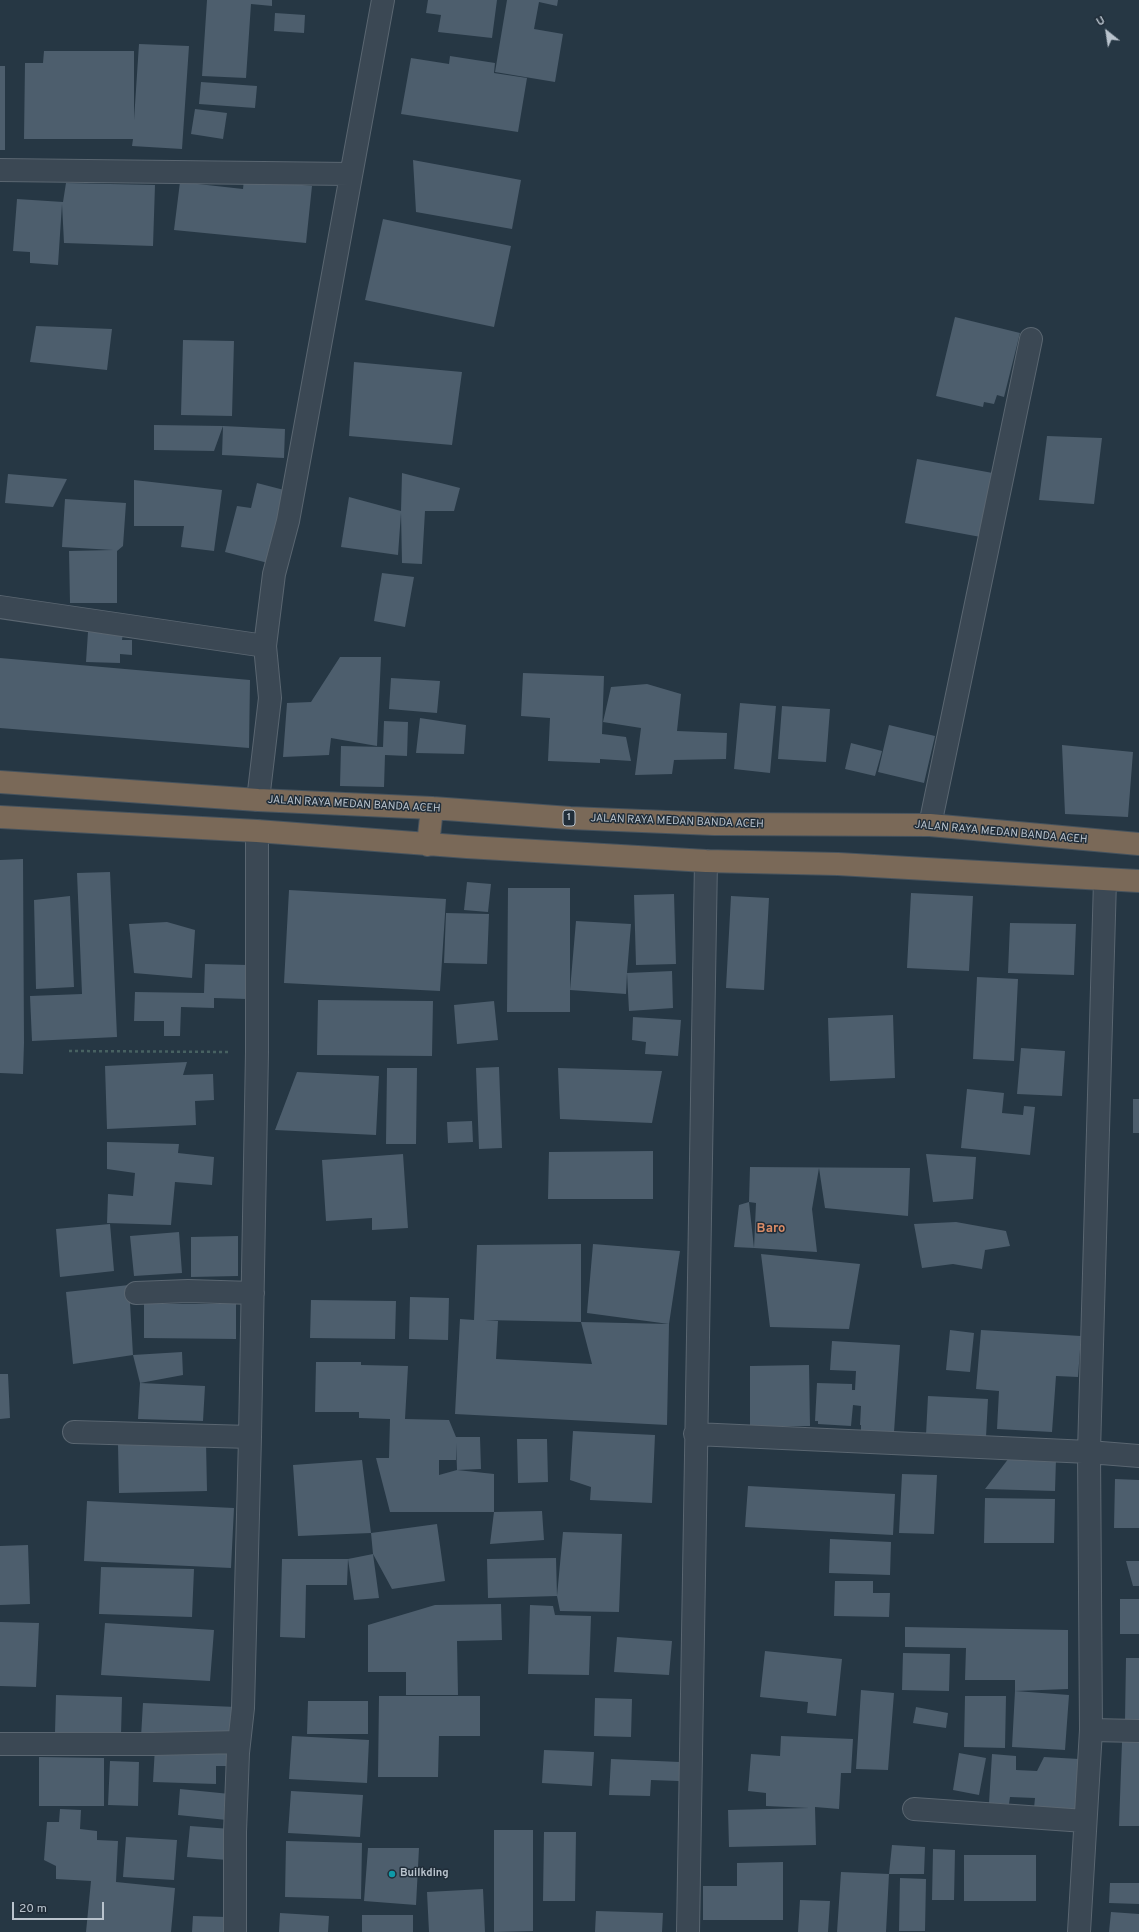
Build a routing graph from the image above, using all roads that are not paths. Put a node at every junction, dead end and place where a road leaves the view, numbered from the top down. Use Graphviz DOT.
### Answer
graph roads {
  1 [pos="383,0"];
  2 [pos="0,170"];
  3 [pos="350,174"];
  4 [pos="1031,339"];
  5 [pos="0,607"];
  6 [pos="264,646"];
  7 [pos="0,782"];
  8 [pos="258,800"];
  9 [pos="432,808"];
  10 [pos="0,817"];
  11 [pos="930,825"];
  12 [pos="257,831"];
  13 [pos="1139,844"];
  14 [pos="428,845"];
  15 [pos="706,861"];
  16 [pos="1106,880"];
  17 [pos="1139,881"];
  18 [pos="136,1293"];
  19 [pos="253,1293"];
  20 [pos="74,1432"];
  21 [pos="695,1434"];
  22 [pos="250,1437"];
  23 [pos="1089,1452"];
  24 [pos="1139,1456"];
  25 [pos="1091,1730"];
  26 [pos="1139,1731"];
  27 [pos="239,1742"];
  28 [pos="0,1744"];
  29 [pos="914,1809"];
  30 [pos="1085,1821"];
  31 [pos="235,1932"];
  32 [pos="688,1932"];
  33 [pos="1079,1932"];
  1 -- 3 [label="street"];
  2 -- 3 [label="street"];
  3 -- 6 [label="street"];
  4 -- 11 [label="street"];
  5 -- 6 [label="street"];
  6 -- 8 [label="street"];
  7 -- 8 [label="highway, JALAN RAYA MEDAN BANDA ACEH / 1"];
  8 -- 9 [label="highway, JALAN RAYA MEDAN BANDA ACEH / 1"];
  9 -- 11 [label="highway, JALAN RAYA MEDAN BANDA ACEH / 1"];
  9 -- 14 [label="highway"];
  10 -- 12 [label="highway"];
  11 -- 13 [label="highway, JALAN RAYA MEDAN BANDA ACEH / 1"];
  12 -- 14 [label="highway"];
  12 -- 19 [label="street"];
  14 -- 15 [label="highway"];
  15 -- 16 [label="highway"];
  15 -- 21 [label="street"];
  16 -- 17 [label="highway"];
  16 -- 23 [label="street"];
  18 -- 19 [label="street"];
  19 -- 22 [label="street"];
  20 -- 22 [label="street"];
  21 -- 23 [label="street"];
  21 -- 32 [label="street"];
  22 -- 27 [label="street"];
  23 -- 24 [label="street"];
  23 -- 25 [label="street"];
  25 -- 26 [label="street"];
  25 -- 30 [label="street"];
  27 -- 28 [label="street"];
  27 -- 31 [label="street"];
  29 -- 30 [label="street"];
  30 -- 33 [label="street"];
}
